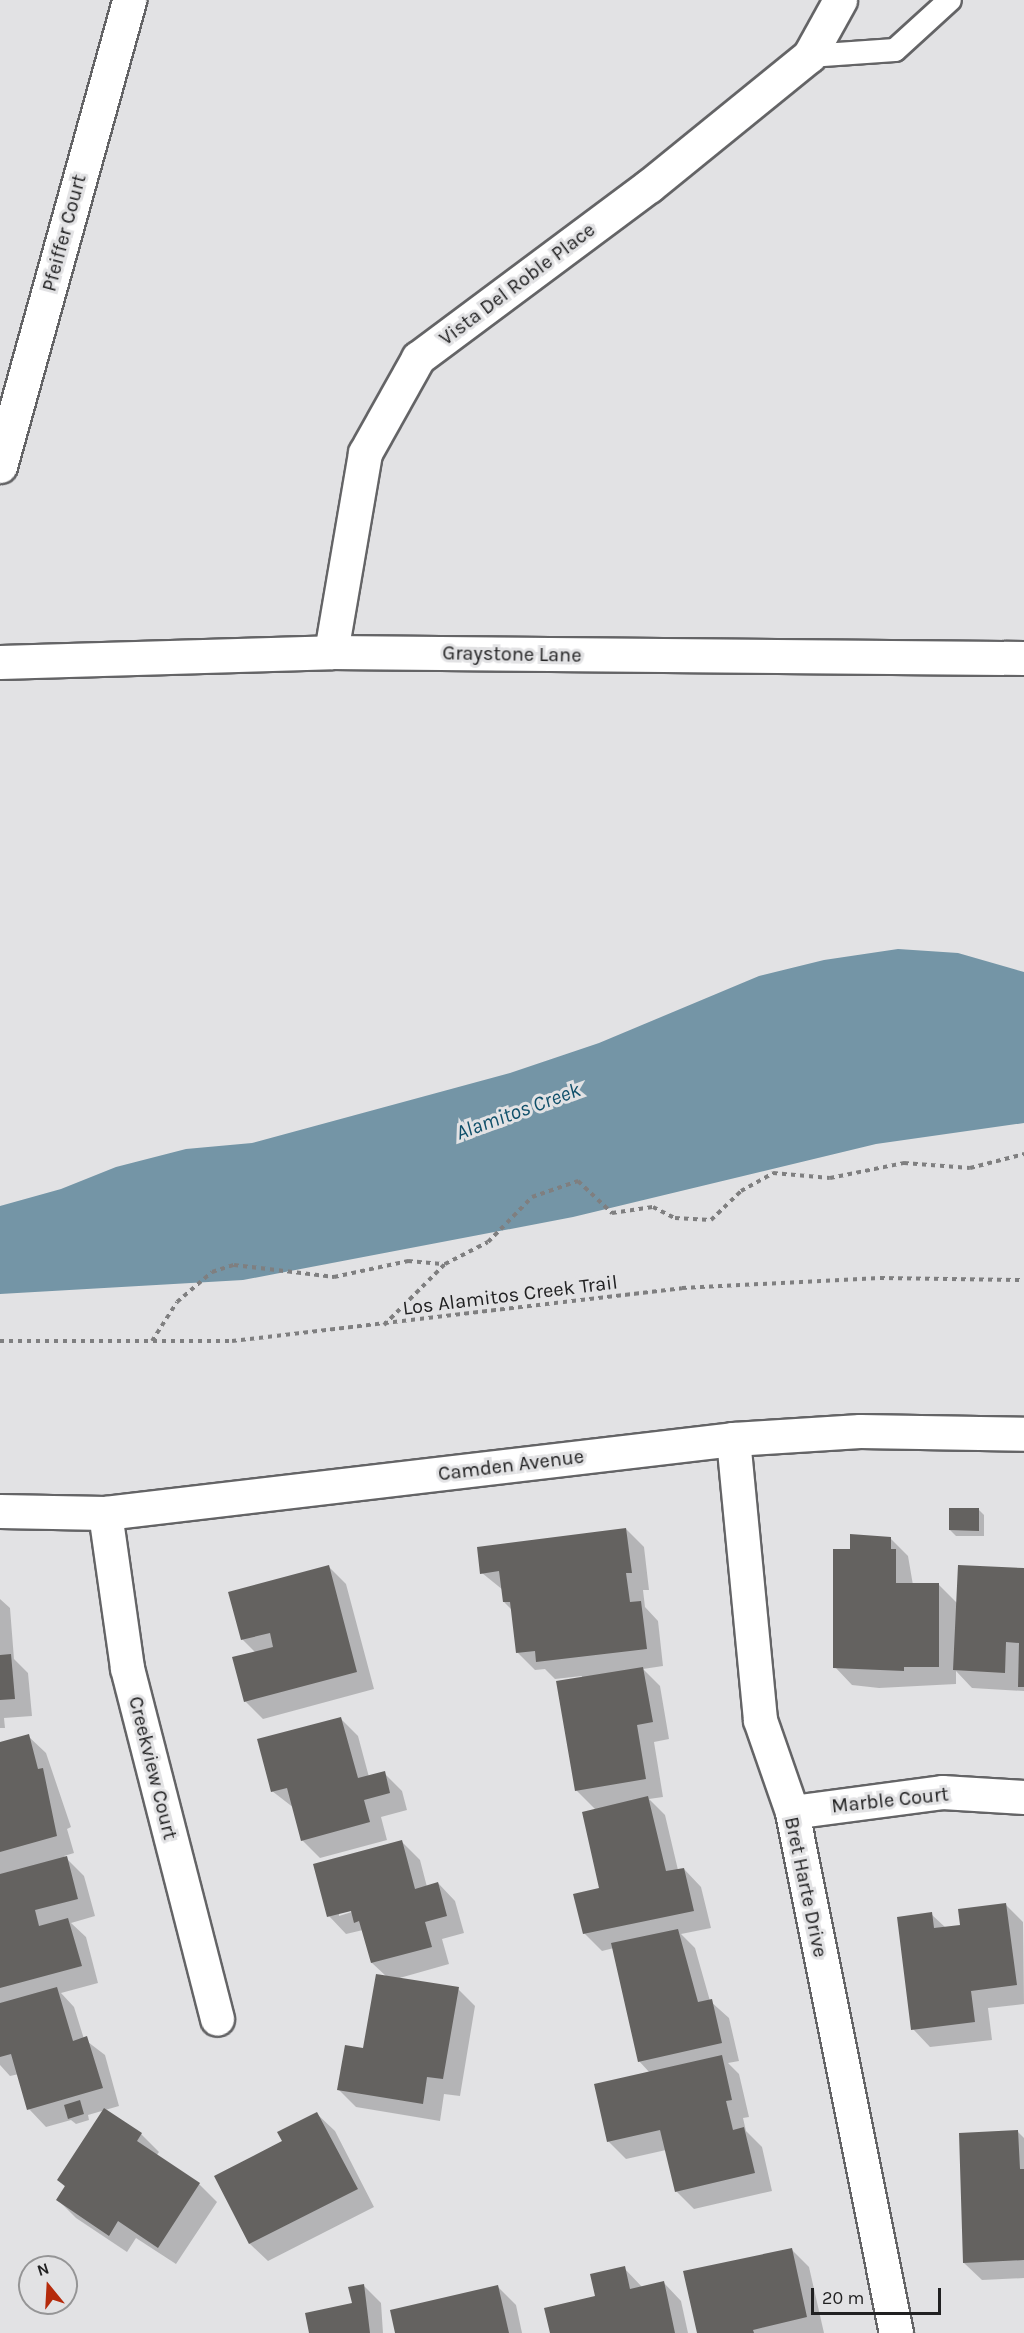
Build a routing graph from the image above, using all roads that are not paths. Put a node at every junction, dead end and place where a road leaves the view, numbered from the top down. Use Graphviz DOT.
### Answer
graph roads {
  1 [pos="129,0"];
  2 [pos="840,0"];
  3 [pos="950,0"];
  4 [pos="809,56"];
  5 [pos="0,466"];
  6 [pos="331,651"];
  7 [pos="1024,658"];
  8 [pos="0,662"];
  9 [pos="1024,1434"];
  10 [pos="733,1439"];
  11 [pos="0,1511"];
  12 [pos="105,1513"];
  13 [pos="1024,1797"];
  14 [pos="792,1812"];
  15 [pos="217,2019"];
  16 [pos="896,2333"];
  1 -- 5 [label="street, Pfeiffer Court"];
  2 -- 4 [label="street, Vista Del Roble Place"];
  3 -- 4 [label="lane"];
  4 -- 6 [label="street, Vista Del Roble Place"];
  6 -- 7 [label="street, Graystone Lane"];
  6 -- 8 [label="street, Graystone Lane"];
  9 -- 10 [label="street, Camden Avenue"];
  10 -- 12 [label="street, Camden Avenue"];
  10 -- 14 [label="street, Bret Harte Drive"];
  11 -- 12 [label="street, Camden Avenue"];
  12 -- 15 [label="street, Creekview Court"];
  13 -- 14 [label="street, Marble Court"];
  14 -- 16 [label="street, Bret Harte Drive"];
}
